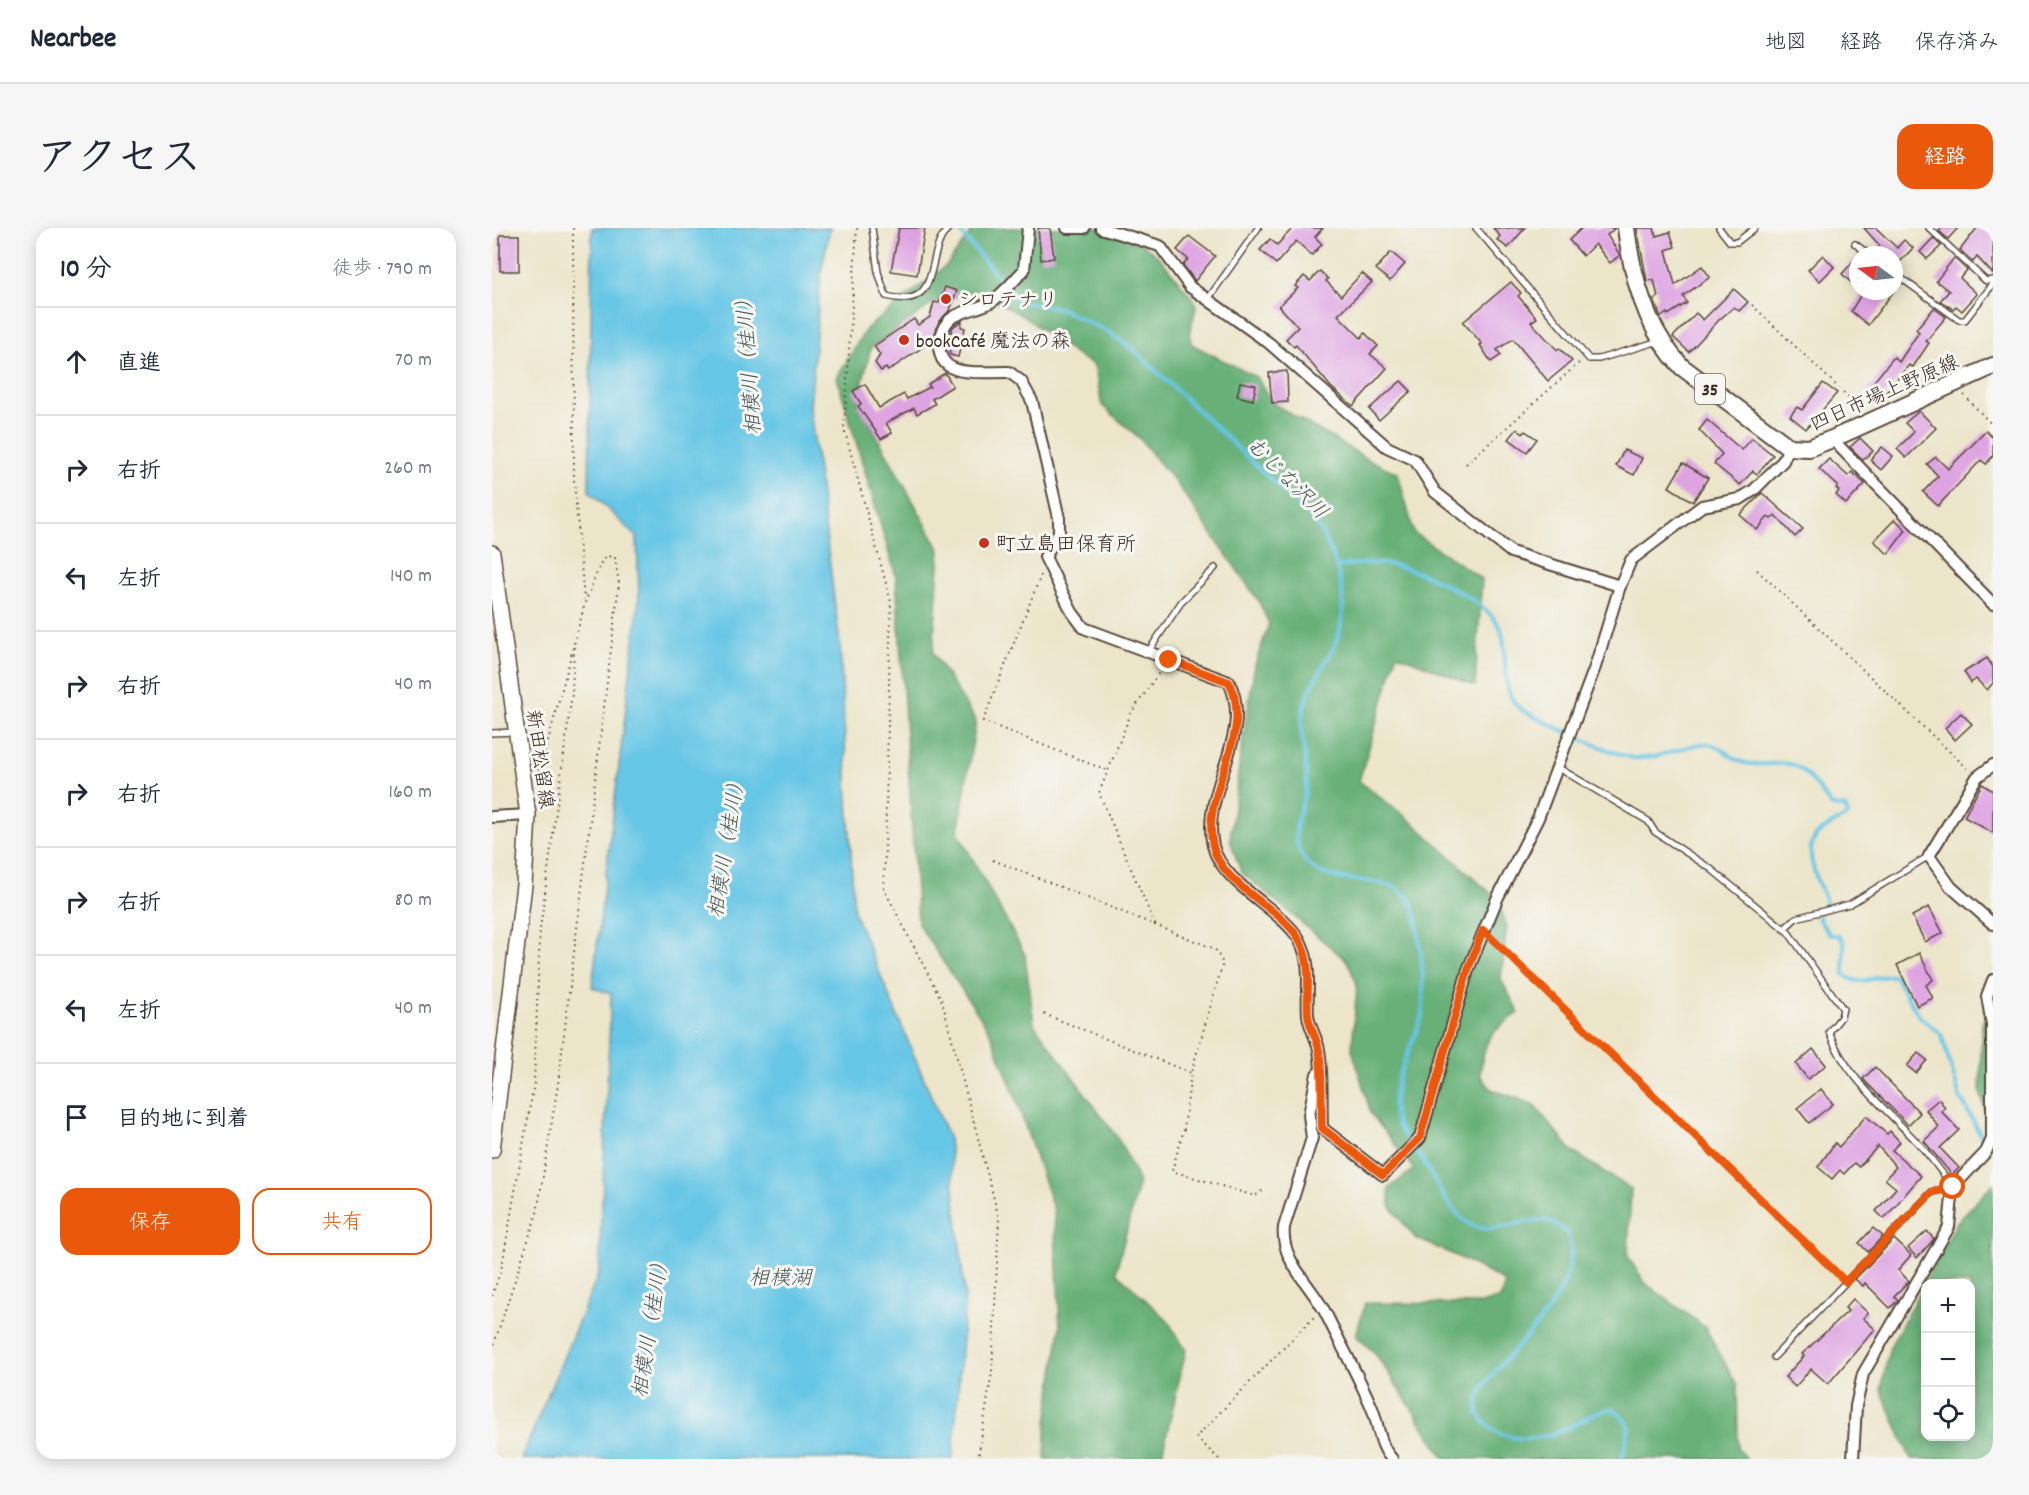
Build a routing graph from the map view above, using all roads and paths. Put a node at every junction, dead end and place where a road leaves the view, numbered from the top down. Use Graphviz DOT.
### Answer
graph roads {
  1 [pos="573,228"];
  2 [pos="857,228"];
  3 [pos="872,228"];
  4 [pos="949,228"];
  5 [pos="1028,228"];
  6 [pos="1067,228"];
  7 [pos="1084,228"];
  8 [pos="1101,228"];
  9 [pos="1258,228"];
  10 [pos="1476,228"];
  11 [pos="1626,228"];
  12 [pos="1719,228"];
  13 [pos="1755,228"];
  14 [pos="1929,228"];
  15 [pos="1855,244"];
  16 [pos="1858,246"];
  17 [pos="1903,280"];
  18 [pos="1993,282"];
  19 [pos="1208,299"];
  20 [pos="1752,305"];
  21 [pos="1661,340"];
  22 [pos="1586,356"];
  23 [pos="1993,366"];
  24 [pos="1953,385"];
  25 [pos="1872,421"];
  26 [pos="1993,426"];
  27 [pos="1832,440"];
  28 [pos="1789,447"];
  29 [pos="1466,464"];
  30 [pos="492,553"];
  31 [pos="1047,561"];
  32 [pos="1215,568"];
  33 [pos="1757,570"];
  34 [pos="1620,586"];
  35 [pos="585,603"];
  36 [pos="1993,604"];
  37 [pos="574,640"];
  38 [pos="1148,652"];
  39 [pos="1169,660"];
  40 [pos="492,732"];
  41 [pos="517,732"];
  42 [pos="1993,765"];
  43 [pos="1557,767"];
  44 [pos="1108,771"];
  45 [pos="1977,777"];
  46 [pos="527,792"];
  47 [pos="528,815"];
  48 [pos="492,817"];
  49 [pos="1929,856"];
  50 [pos="993,860"];
  51 [pos="1993,924"];
  52 [pos="1155,925"];
  53 [pos="1784,929"];
  54 [pos="1483,930"];
  55 [pos="1993,980"];
  56 [pos="1044,1014"];
  57 [pos="1319,1069"];
  58 [pos="1191,1073"];
  59 [pos="1992,1139"];
  60 [pos="492,1150"];
  61 [pos="1953,1187"];
  62 [pos="1265,1189"];
  63 [pos="1846,1282"];
  64 [pos="492,1296"];
  65 [pos="1323,1308"];
  66 [pos="492,1350"];
  67 [pos="1774,1357"];
  68 [pos="978,1459"];
  69 [pos="1219,1459"];
  70 [pos="1392,1459"];
  71 [pos="1853,1459"];
  1 -- 35 [label="path"];
  2 -- 68 [label="path"];
  3 -- 4 [label="lane"];
  5 -- 31 [label="street"];
  6 -- 7 [label="street"];
  8 -- 19 [label="street"];
  9 -- 19 [label="lane"];
  10 -- 22 [label="lane"];
  11 -- 21 [label="main road, 35"];
  12 -- 13 [label="lane"];
  14 -- 18 [label="lane"];
  15 -- 16 [label="lane"];
  17 -- 18 [label="lane"];
  19 -- 34 [label="street"];
  20 -- 25 [label="path"];
  21 -- 22 [label="lane"];
  21 -- 28 [label="main road, 35"];
  22 -- 29 [label="path"];
  23 -- 24 [label="main road, 四日市場上野原線"];
  24 -- 25 [label="main road, 四日市場上野原線"];
  24 -- 26 [label="path"];
  25 -- 27 [label="main road, 四日市場上野原線"];
  27 -- 28 [label="main road, 四日市場上野原線"];
  27 -- 36 [label="street"];
  28 -- 34 [label="street"];
  30 -- 41 [label="main road, 新田松留線"];
  31 -- 38 [label="street"];
  31 -- 44 [label="path"];
  32 -- 38 [label="lane"];
  33 -- 45 [label="path"];
  34 -- 43 [label="street"];
  35 -- 37 [label="path"];
  35 -- 66 [label="path"];
  37 -- 46 [label="path"];
  37 -- 64 [label="path"];
  38 -- 39 [label="street"];
  39 -- 44 [label="path"];
  39 -- 57 [label="street"];
  40 -- 41 [label="lane"];
  41 -- 46 [label="main road, 新田松留線"];
  42 -- 45 [label="street"];
  43 -- 53 [label="lane"];
  43 -- 54 [label="street"];
  44 -- 52 [label="path"];
  45 -- 49 [label="street"];
  46 -- 47 [label="main road, 新田松留線"];
  47 -- 48 [label="street"];
  47 -- 60 [label="main road, 新田松留線"];
  49 -- 51 [label="street"];
  49 -- 53 [label="lane"];
  50 -- 52 [label="path"];
  52 -- 58 [label="path"];
  53 -- 61 [label="lane"];
  54 -- 57 [label="street"];
  54 -- 63 [label="path"];
  55 -- 59 [label="street"];
  56 -- 58 [label="path"];
  57 -- 65 [label="street"];
  58 -- 62 [label="path"];
  59 -- 61 [label="street"];
  61 -- 63 [label="lane"];
  61 -- 71 [label="street"];
  63 -- 67 [label="lane"];
  65 -- 69 [label="path"];
  65 -- 70 [label="street"];
}
